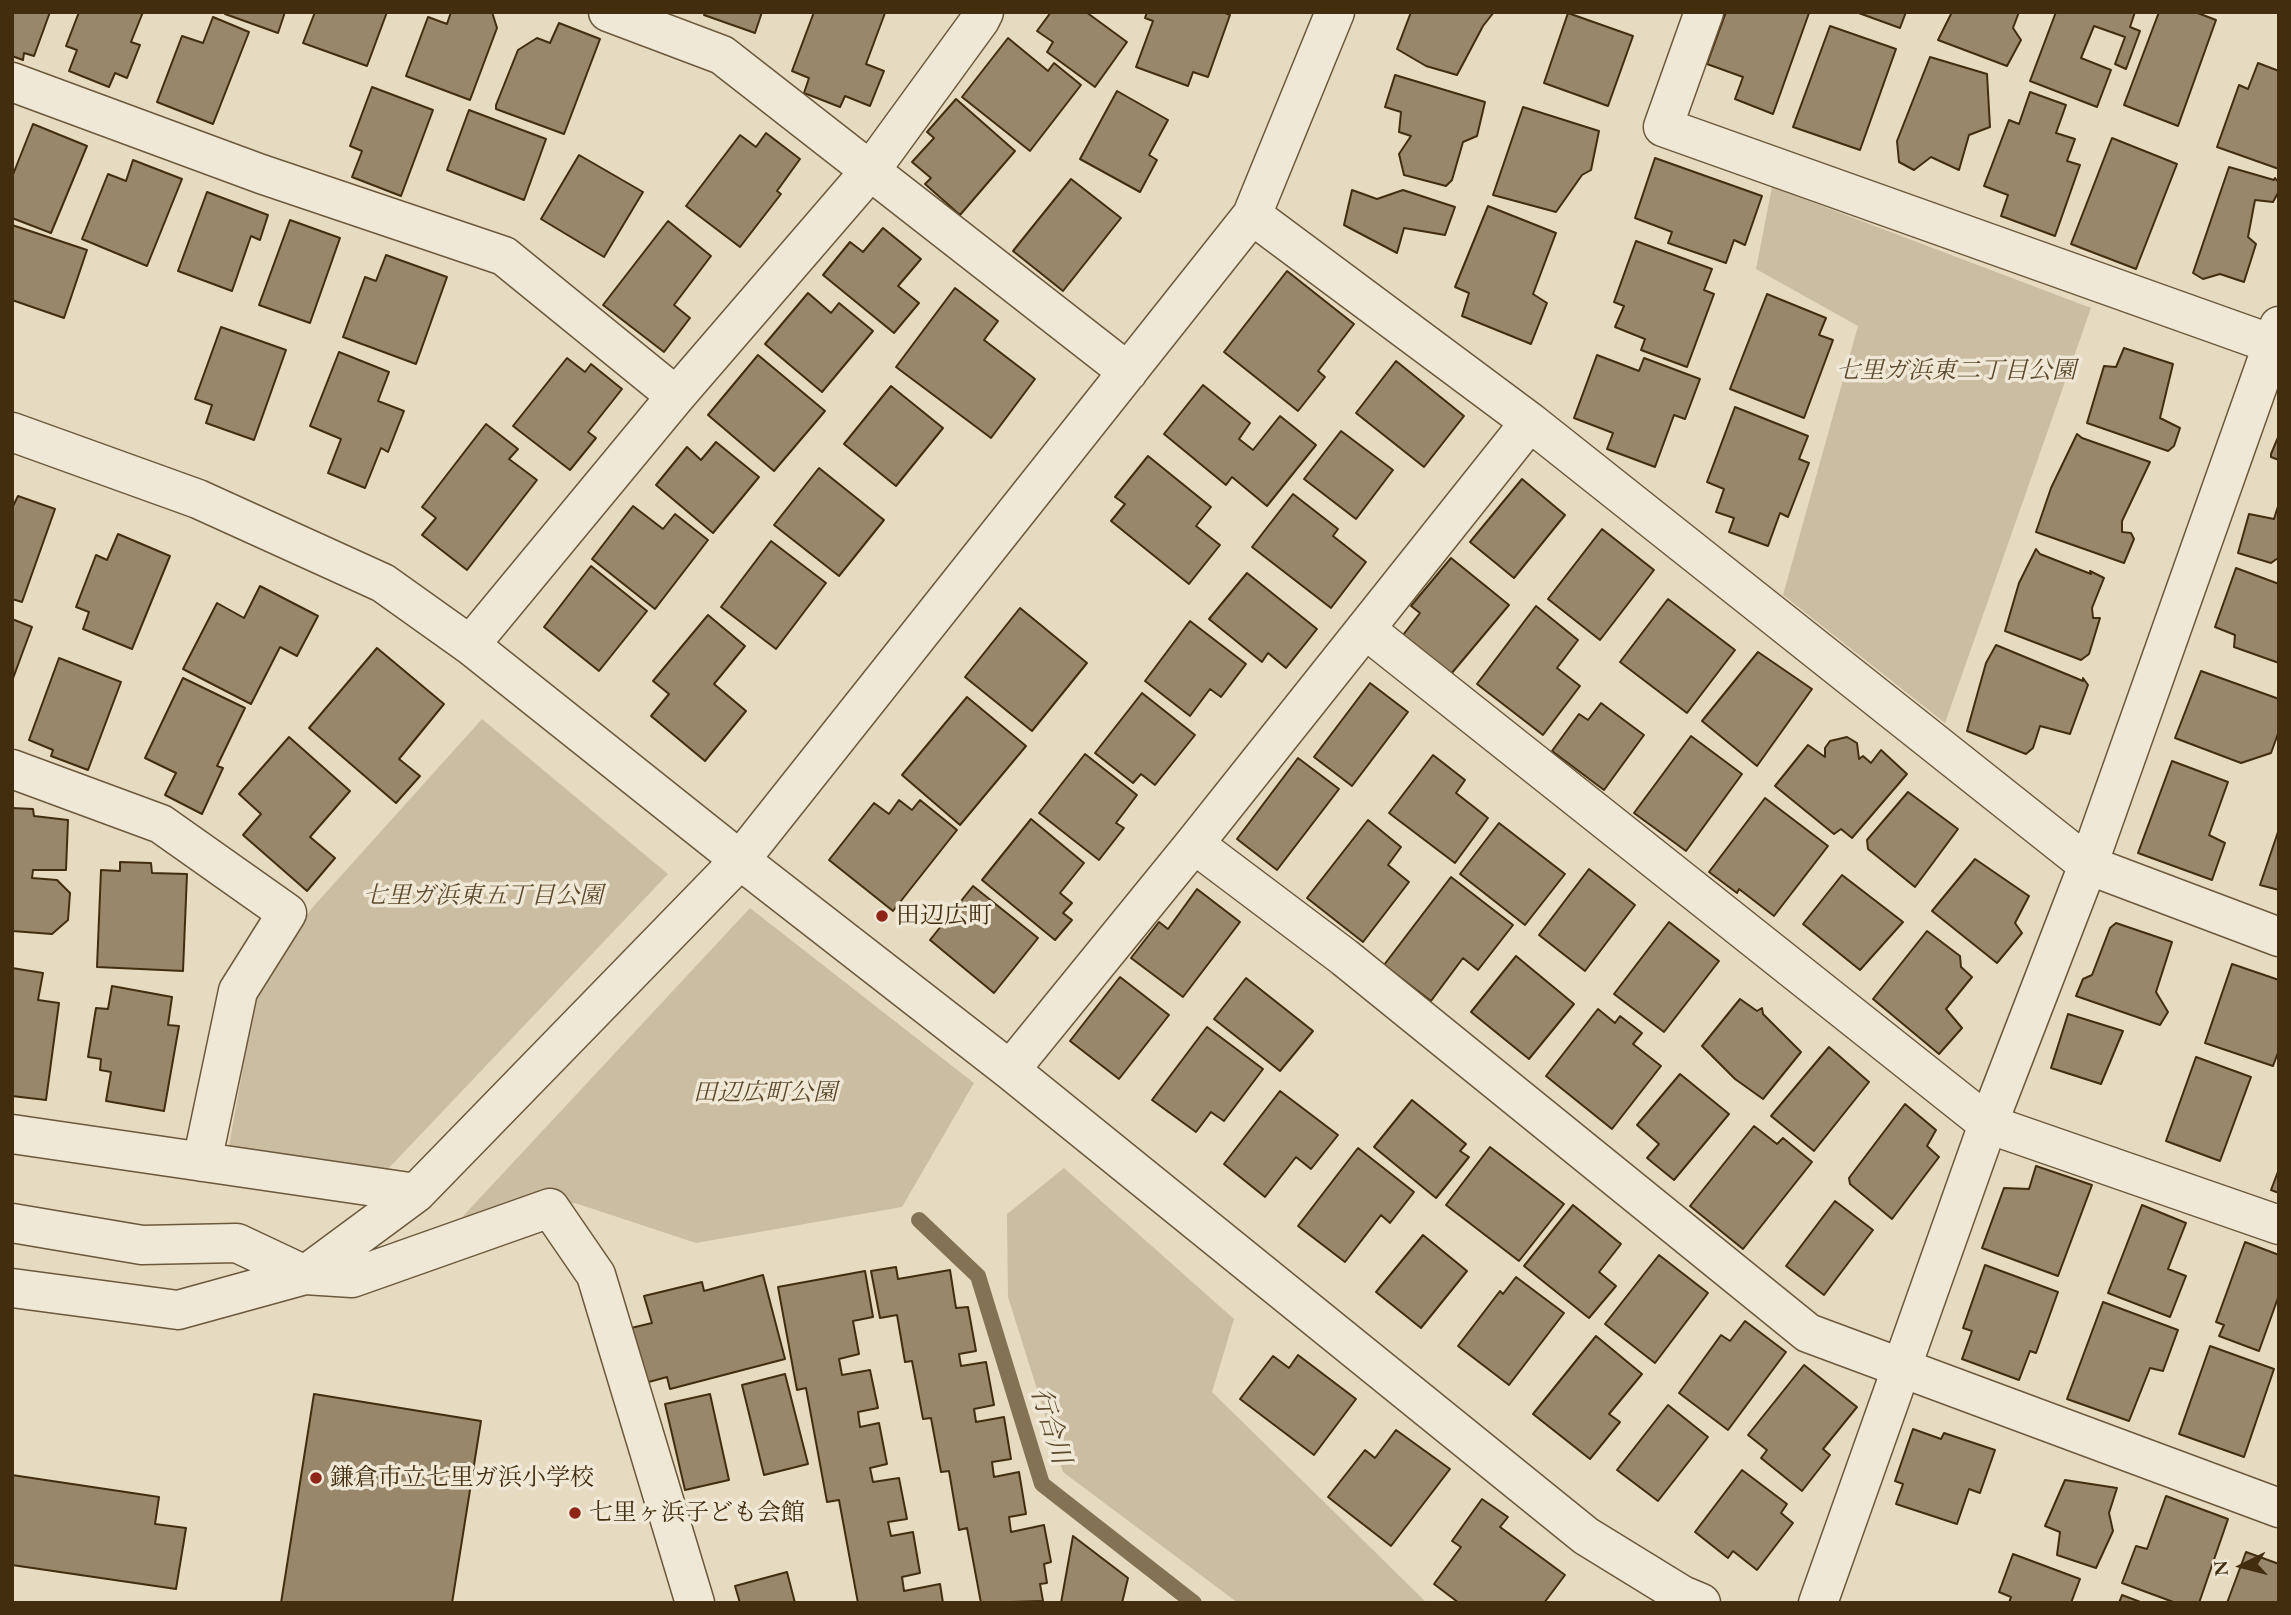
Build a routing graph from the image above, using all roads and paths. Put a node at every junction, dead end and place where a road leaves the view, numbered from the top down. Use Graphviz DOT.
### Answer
graph roads {
  1 [pos="608,12"];
  2 [pos="984,12"];
  3 [pos="1335,12"];
  4 [pos="1704,12"];
  5 [pos="12,82"];
  6 [pos="870,171"];
  7 [pos="1252,215"];
  8 [pos="2275,335"];
  9 [pos="1128,372"];
  10 [pos="676,396"];
  11 [pos="1530,422"];
  12 [pos="12,432"];
  13 [pos="1365,629"];
  14 [pos="470,645"];
  15 [pos="12,769"];
  16 [pos="1194,844"];
  17 [pos="740,860"];
  18 [pos="2088,865"];
  19 [pos="2279,937"];
  20 [pos="1010,1070"];
  21 [pos="1988,1124"];
  22 [pos="12,1134"];
  23 [pos="202,1162"];
  24 [pos="416,1193"];
  25 [pos="12,1223"];
  26 [pos="2279,1225"];
  27 [pos="305,1275"];
  28 [pos="12,1288"];
  29 [pos="1902,1370"];
  30 [pos="2279,1508"];
  31 [pos="695,1603"];
  32 [pos="1701,1603"];
  33 [pos="1818,1603"];
  1 -- 6 [label="street"];
  2 -- 6 [label="street"];
  3 -- 7 [label="street"];
  4 -- 8 [label="street"];
  5 -- 10 [label="street"];
  6 -- 9 [label="street"];
  6 -- 10 [label="street"];
  7 -- 9 [label="street"];
  7 -- 11 [label="street"];
  8 -- 18 [label="street"];
  9 -- 17 [label="street"];
  10 -- 14 [label="street"];
  11 -- 13 [label="street"];
  11 -- 18 [label="street"];
  12 -- 14 [label="street"];
  13 -- 16 [label="street"];
  13 -- 21 [label="street"];
  14 -- 17 [label="street"];
  15 -- 23 [label="street"];
  16 -- 20 [label="street"];
  16 -- 29 [label="street"];
  17 -- 20 [label="street"];
  17 -- 24 [label="street"];
  18 -- 19 [label="street"];
  18 -- 21 [label="street"];
  20 -- 32 [label="street"];
  21 -- 26 [label="street"];
  21 -- 29 [label="street"];
  22 -- 23 [label="street"];
  23 -- 24 [label="street"];
  24 -- 27 [label="street"];
  25 -- 27 [label="street"];
  27 -- 28 [label="street"];
  27 -- 31 [label="street"];
  29 -- 30 [label="street"];
  29 -- 33 [label="street"];
}
